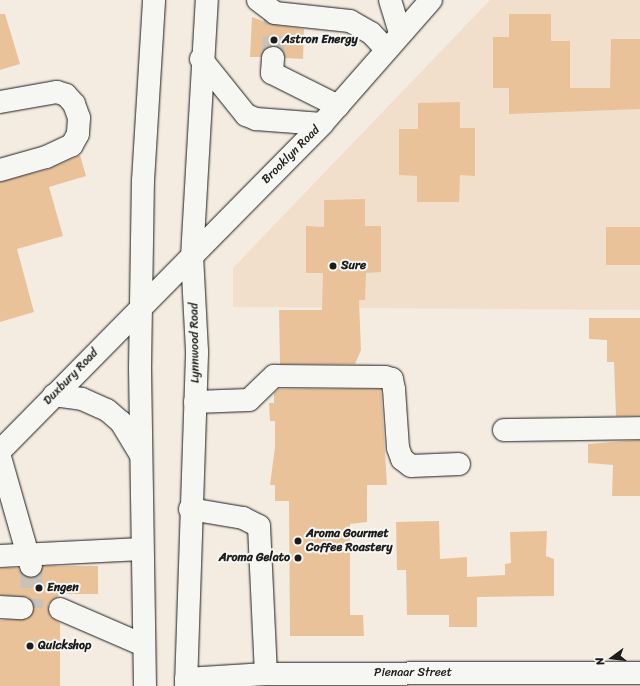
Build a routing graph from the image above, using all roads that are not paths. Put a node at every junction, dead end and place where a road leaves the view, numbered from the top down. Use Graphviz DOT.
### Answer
graph roads {
  1 [pos="154,0"];
  2 [pos="207,0"];
  3 [pos="258,0"];
  4 [pos="390,0"];
  5 [pos="431,0"];
  6 [pos="400,32"];
  7 [pos="386,49"];
  8 [pos="273,58"];
  9 [pos="201,59"];
  10 [pos="0,102"];
  11 [pos="338,106"];
  12 [pos="322,124"];
  13 [pos="0,170"];
  14 [pos="192,257"];
  15 [pos="142,303"];
  16 [pos="54,394"];
  17 [pos="195,402"];
  18 [pos="640,428"];
  19 [pos="504,430"];
  20 [pos="0,451"];
  21 [pos="142,456"];
  22 [pos="0,457"];
  23 [pos="459,464"];
  24 [pos="190,509"];
  25 [pos="142,549"];
  26 [pos="0,556"];
  27 [pos="30,560"];
  28 [pos="0,607"];
  29 [pos="22,608"];
  30 [pos="60,609"];
  31 [pos="143,645"];
  32 [pos="640,673"];
  33 [pos="266,674"];
  34 [pos="180,684"];
  35 [pos="145,686"];
  1 -- 15 [label="main road"];
  2 -- 9 [label="main road, Lynnwood Road"];
  3 -- 7 [label="main road"];
  4 -- 6 [label="main road"];
  5 -- 6 [label="main road, Brooklyn Road"];
  6 -- 7 [label="main road, Brooklyn Road"];
  7 -- 11 [label="main road, Brooklyn Road"];
  8 -- 11 [label="main road"];
  9 -- 12 [label="main road"];
  9 -- 14 [label="main road, Lynnwood Road"];
  10 -- 13 [label="main road"];
  11 -- 12 [label="main road, Brooklyn Road"];
  12 -- 14 [label="main road, Brooklyn Road"];
  14 -- 15 [label="main road, Brooklyn Road"];
  14 -- 17 [label="main road, Lynnwood Road"];
  15 -- 16 [label="main road, Duxbury Road"];
  15 -- 21 [label="main road"];
  16 -- 20 [label="main road, Duxbury Road"];
  16 -- 21 [label="main road"];
  17 -- 23 [label="main road"];
  17 -- 24 [label="main road, Lynnwood Road"];
  18 -- 19 [label="main road"];
  21 -- 25 [label="main road"];
  22 -- 27 [label="main road"];
  24 -- 33 [label="main road"];
  24 -- 34 [label="main road, Lynnwood Road"];
  25 -- 27 [label="main road"];
  25 -- 31 [label="main road"];
  26 -- 27 [label="main road"];
  28 -- 29 [label="main road"];
  30 -- 31 [label="main road"];
  31 -- 35 [label="main road"];
  32 -- 33 [label="main road, Pienaar Street"];
  33 -- 34 [label="main road, Pienaar Street"];
}
